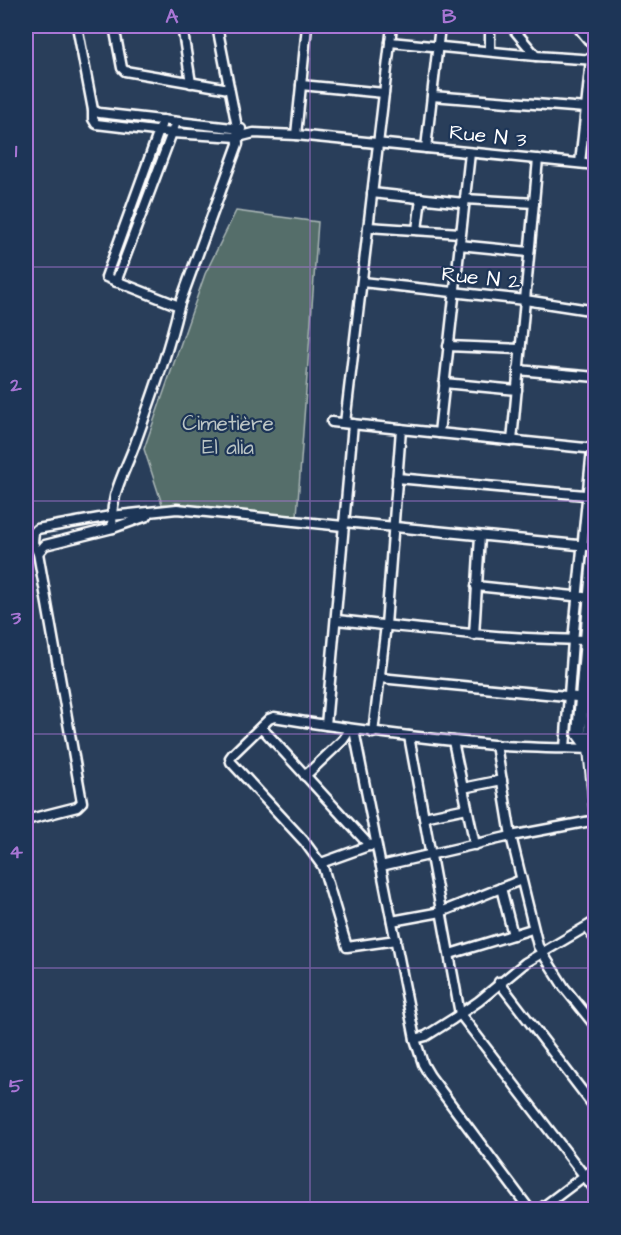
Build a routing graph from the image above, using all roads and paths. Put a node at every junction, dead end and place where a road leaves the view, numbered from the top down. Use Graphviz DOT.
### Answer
graph roads {
  1 [pos="77,26"];
  2 [pos="114,26"];
  3 [pos="182,26"];
  4 [pos="217,26"];
  5 [pos="307,26"];
  6 [pos="392,26"];
  7 [pos="440,26"];
  8 [pos="490,26"];
  9 [pos="511,26"];
  10 [pos="577,26"];
  11 [pos="390,42"];
  12 [pos="437,46"];
  13 [pos="595,46"];
  14 [pos="490,51"];
  15 [pos="536,56"];
  16 [pos="593,60"];
  17 [pos="191,83"];
  18 [pos="301,85"];
  19 [pos="229,89"];
  20 [pos="384,93"];
  21 [pos="432,96"];
  22 [pos="586,108"];
  23 [pos="93,110"];
  24 [pos="163,120"];
  25 [pos="176,122"];
  26 [pos="160,131"];
  27 [pos="237,132"];
  28 [pos="172,133"];
  29 [pos="296,135"];
  30 [pos="378,143"];
  31 [pos="426,148"];
  32 [pos="471,153"];
  33 [pos="538,159"];
  34 [pos="580,163"];
  35 [pos="596,165"];
  36 [pos="372,193"];
  37 [pos="421,198"];
  38 [pos="464,201"];
  39 [pos="534,203"];
  40 [pos="368,227"];
  41 [pos="417,230"];
  42 [pos="460,232"];
  43 [pos="459,245"];
  44 [pos="529,252"];
  45 [pos="116,282"];
  46 [pos="362,282"];
  47 [pos="454,293"];
  48 [pos="525,300"];
  49 [pos="179,306"];
  50 [pos="596,311"];
  51 [pos="448,346"];
  52 [pos="520,349"];
  53 [pos="518,370"];
  54 [pos="596,377"];
  55 [pos="444,383"];
  56 [pos="517,390"];
  57 [pos="333,422"];
  58 [pos="349,424"];
  59 [pos="401,429"];
  60 [pos="439,433"];
  61 [pos="512,441"];
  62 [pos="594,449"];
  63 [pos="397,478"];
  64 [pos="591,495"];
  65 [pos="156,512"];
  66 [pos="111,516"];
  67 [pos="343,524"];
  68 [pos="394,527"];
  69 [pos="113,528"];
  70 [pos="30,532"];
  71 [pos="480,536"];
  72 [pos="591,542"];
  73 [pos="38,553"];
  74 [pos="593,578"];
  75 [pos="476,586"];
  76 [pos="584,597"];
  77 [pos="336,620"];
  78 [pos="386,625"];
  79 [pos="474,635"];
  80 [pos="591,640"];
  81 [pos="573,641"];
  82 [pos="596,661"];
  83 [pos="380,678"];
  84 [pos="591,683"];
  85 [pos="581,698"];
  86 [pos="326,725"];
  87 [pos="261,727"];
  88 [pos="352,730"];
  89 [pos="373,733"];
  90 [pos="409,736"];
  91 [pos="453,741"];
  92 [pos="496,745"];
  93 [pos="565,748"];
  94 [pos="590,749"];
  95 [pos="305,776"];
  96 [pos="502,780"];
  97 [pos="463,788"];
  98 [pos="467,808"];
  99 [pos="596,810"];
  100 [pos="424,817"];
  101 [pos="26,820"];
  102 [pos="596,820"];
  103 [pos="512,836"];
  104 [pos="374,844"];
  105 [pos="475,845"];
  106 [pos="431,856"];
  107 [pos="321,864"];
  108 [pos="381,866"];
  109 [pos="521,880"];
  110 [pos="501,888"];
  111 [pos="441,912"];
  112 [pos="392,921"];
  113 [pos="596,921"];
  114 [pos="587,928"];
  115 [pos="532,929"];
  116 [pos="513,935"];
  117 [pos="396,940"];
  118 [pos="596,940"];
  119 [pos="541,952"];
  120 [pos="450,954"];
  121 [pos="499,982"];
  122 [pos="460,1014"];
  123 [pos="596,1027"];
  124 [pos="415,1039"];
  125 [pos="596,1109"];
  126 [pos="596,1167"];
  127 [pos="585,1176"];
  128 [pos="596,1191"];
  129 [pos="530,1209"];
  130 [pos="539,1209"];
  1 -- 23 [label="street"];
  2 -- 17 [label="street"];
  3 -- 17 [label="street"];
  4 -- 19 [label="street"];
  5 -- 18 [label="street"];
  6 -- 11 [label="street"];
  7 -- 12 [label="street"];
  8 -- 14 [label="street"];
  9 -- 15 [label="street"];
  10 -- 13 [label="street"];
  11 -- 12 [label="street"];
  11 -- 20 [label="street"];
  12 -- 14 [label="street"];
  12 -- 21 [label="street"];
  14 -- 15 [label="street"];
  15 -- 16 [label="street"];
  16 -- 22 [label="street"];
  17 -- 19 [label="street"];
  18 -- 20 [label="street"];
  18 -- 29 [label="street"];
  19 -- 27 [label="street"];
  20 -- 30 [label="street"];
  21 -- 22 [label="street"];
  21 -- 31 [label="street"];
  22 -- 34 [label="street"];
  23 -- 24 [label="street"];
  23 -- 26 [label="street"];
  24 -- 25 [label="street"];
  24 -- 26 [label="street"];
  25 -- 27 [label="street"];
  25 -- 28 [label="street"];
  26 -- 28 [label="street"];
  26 -- 45 [label="street"];
  27 -- 28 [label="street"];
  27 -- 29 [label="street, Rue N 3"];
  27 -- 49 [label="street"];
  28 -- 45 [label="street"];
  29 -- 30 [label="street, Rue N 3"];
  30 -- 31 [label="street, Rue N 3"];
  30 -- 36 [label="street"];
  31 -- 32 [label="street, Rue N 3"];
  32 -- 33 [label="street, Rue N 3"];
  32 -- 38 [label="street"];
  33 -- 34 [label="street, Rue N 3"];
  33 -- 39 [label="street"];
  34 -- 35 [label="street, Rue N 3"];
  36 -- 37 [label="street"];
  36 -- 40 [label="street"];
  37 -- 38 [label="street"];
  37 -- 41 [label="street"];
  38 -- 39 [label="street"];
  38 -- 42 [label="street"];
  39 -- 44 [label="street"];
  40 -- 41 [label="street"];
  40 -- 46 [label="street"];
  41 -- 42 [label="street"];
  42 -- 43 [label="street"];
  43 -- 44 [label="street"];
  43 -- 47 [label="street"];
  44 -- 48 [label="street"];
  45 -- 49 [label="street"];
  46 -- 47 [label="street, Rue N 2"];
  46 -- 58 [label="street"];
  47 -- 48 [label="street, Rue N 2"];
  47 -- 51 [label="street"];
  48 -- 50 [label="street, Rue N 2"];
  48 -- 52 [label="street"];
  49 -- 66 [label="street"];
  51 -- 52 [label="street"];
  51 -- 55 [label="street"];
  52 -- 53 [label="street"];
  53 -- 54 [label="street"];
  53 -- 56 [label="street"];
  55 -- 56 [label="street"];
  55 -- 60 [label="street"];
  56 -- 61 [label="street"];
  57 -- 58 [label="street"];
  58 -- 59 [label="street"];
  58 -- 67 [label="street"];
  59 -- 60 [label="street"];
  59 -- 63 [label="street"];
  60 -- 61 [label="street"];
  61 -- 62 [label="street"];
  62 -- 64 [label="street"];
  63 -- 64 [label="street"];
  63 -- 68 [label="street"];
  64 -- 72 [label="street"];
  65 -- 66 [label="street"];
  65 -- 67 [label="street"];
  65 -- 69 [label="street"];
  66 -- 69 [label="street"];
  66 -- 70 [label="street"];
  67 -- 68 [label="street"];
  67 -- 77 [label="street"];
  68 -- 71 [label="street"];
  68 -- 78 [label="street"];
  69 -- 73 [label="street"];
  70 -- 73 [label="street"];
  71 -- 72 [label="street"];
  71 -- 75 [label="street"];
  72 -- 74 [label="street"];
  72 -- 76 [label="street"];
  73 -- 101 [label="street"];
  74 -- 76 [label="street"];
  75 -- 76 [label="street"];
  75 -- 79 [label="street"];
  76 -- 80 [label="street"];
  76 -- 81 [label="street"];
  77 -- 78 [label="street"];
  77 -- 86 [label="street"];
  78 -- 79 [label="street"];
  78 -- 83 [label="street"];
  79 -- 81 [label="street"];
  80 -- 81 [label="street"];
  80 -- 84 [label="street"];
  81 -- 85 [label="street"];
  82 -- 84 [label="street"];
  83 -- 85 [label="street"];
  83 -- 89 [label="street"];
  84 -- 85 [label="street"];
  85 -- 93 [label="street"];
  85 -- 94 [label="street"];
  86 -- 87 [label="street"];
  86 -- 88 [label="street"];
  87 -- 95 [label="street"];
  87 -- 107 [label="street"];
  88 -- 89 [label="street"];
  88 -- 95 [label="street"];
  88 -- 104 [label="street"];
  89 -- 90 [label="street"];
  90 -- 91 [label="street"];
  90 -- 100 [label="street"];
  91 -- 92 [label="street"];
  91 -- 97 [label="street"];
  92 -- 93 [label="street"];
  92 -- 96 [label="street"];
  93 -- 94 [label="street"];
  94 -- 99 [label="street"];
  95 -- 104 [label="street"];
  96 -- 97 [label="street"];
  96 -- 103 [label="street"];
  97 -- 98 [label="street"];
  98 -- 100 [label="street"];
  98 -- 105 [label="street"];
  100 -- 106 [label="street"];
  102 -- 103 [label="street"];
  103 -- 105 [label="street"];
  103 -- 109 [label="street"];
  104 -- 107 [label="street"];
  104 -- 108 [label="street"];
  105 -- 106 [label="street"];
  106 -- 108 [label="street"];
  106 -- 111 [label="street"];
  107 -- 117 [label="street"];
  108 -- 112 [label="street"];
  109 -- 110 [label="street"];
  109 -- 115 [label="street"];
  110 -- 111 [label="street"];
  110 -- 116 [label="street"];
  111 -- 112 [label="street"];
  111 -- 120 [label="street"];
  112 -- 117 [label="street"];
  113 -- 114 [label="street"];
  114 -- 118 [label="street"];
  114 -- 119 [label="street"];
  115 -- 116 [label="street"];
  115 -- 119 [label="street"];
  116 -- 120 [label="street"];
  117 -- 124 [label="street"];
  119 -- 121 [label="street"];
  119 -- 123 [label="street"];
  120 -- 122 [label="street"];
  121 -- 122 [label="street"];
  121 -- 125 [label="street"];
  122 -- 124 [label="street"];
  122 -- 127 [label="street"];
  124 -- 129 [label="street"];
  126 -- 127 [label="street"];
  127 -- 128 [label="street"];
  127 -- 130 [label="street"];
}
